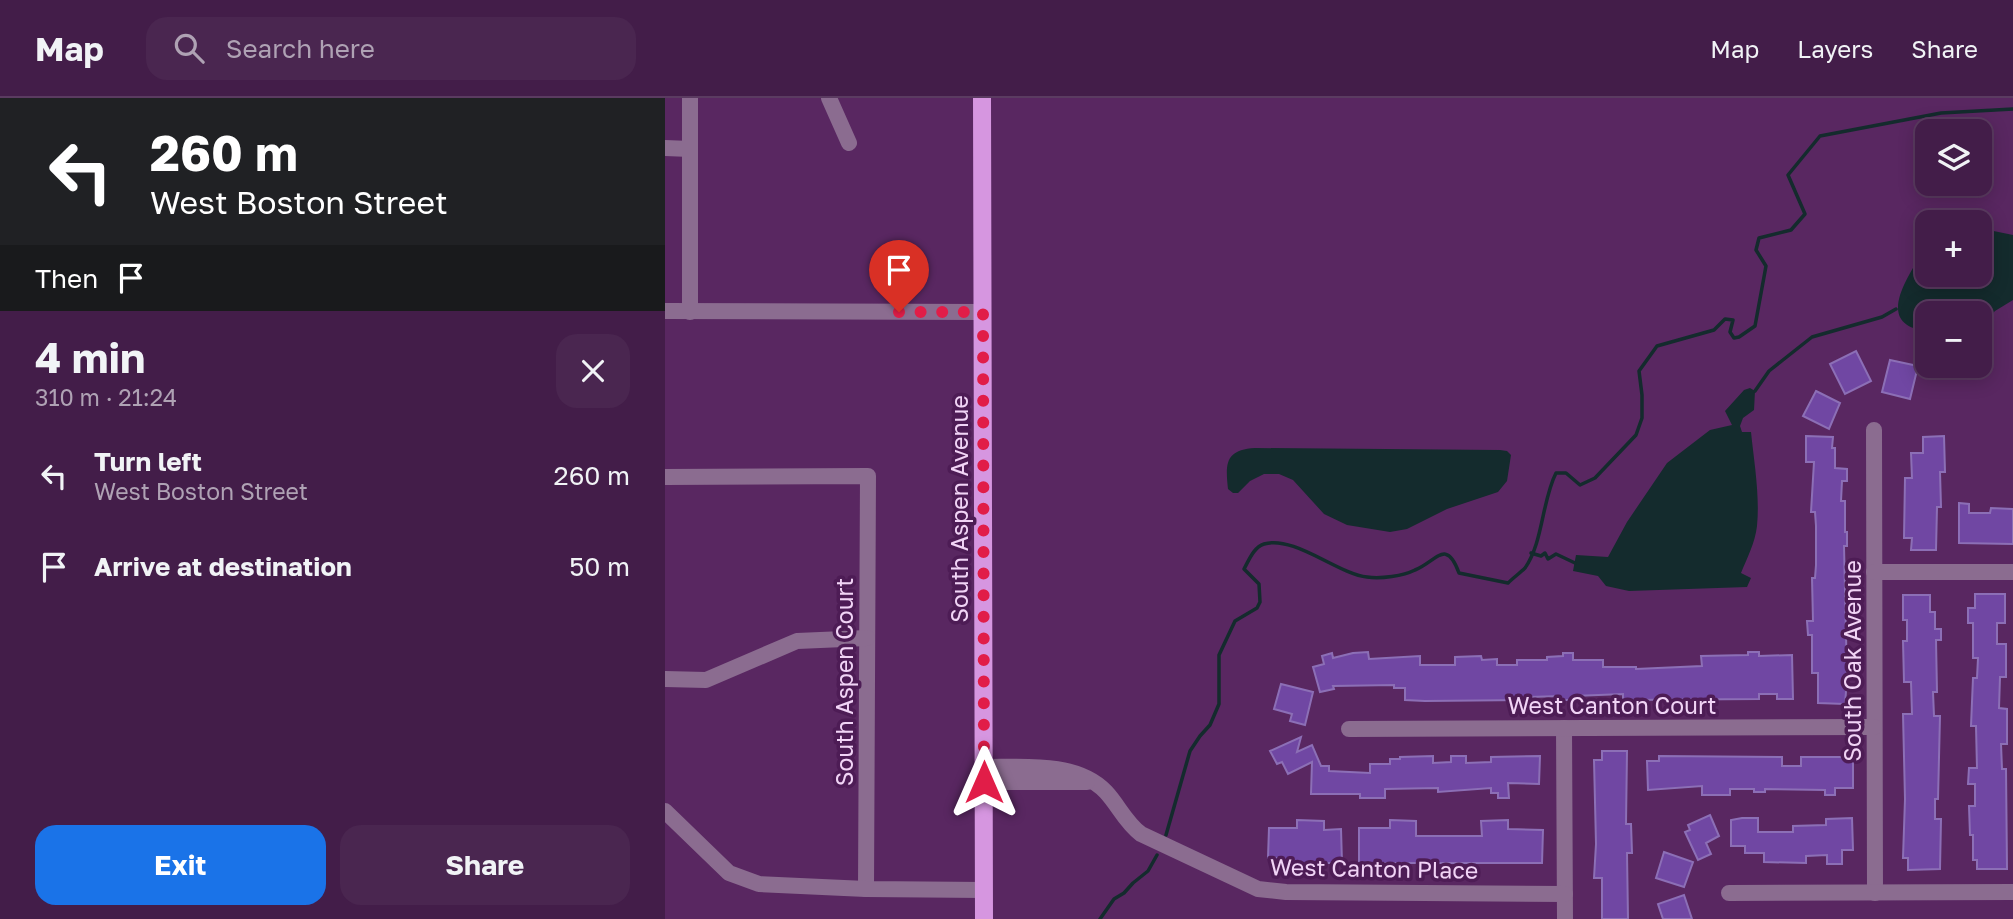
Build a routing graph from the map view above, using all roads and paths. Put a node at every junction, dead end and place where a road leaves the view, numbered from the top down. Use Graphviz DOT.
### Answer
graph roads {
  1 [pos="690,98"];
  2 [pos="829,98"];
  3 [pos="982,98"];
  4 [pos="849,143"];
  5 [pos="665,148"];
  6 [pos="690,149"];
  7 [pos="665,312"];
  8 [pos="689,312"];
  9 [pos="983,312"];
  10 [pos="1874,430"];
  11 [pos="665,477"];
  12 [pos="1874,572"];
  13 [pos="2013,572"];
  14 [pos="867,638"];
  15 [pos="665,679"];
  16 [pos="1874,727"];
  17 [pos="1564,728"];
  18 [pos="1349,729"];
  19 [pos="984,774"];
  20 [pos="665,811"];
  21 [pos="866,889"];
  22 [pos="984,890"];
  23 [pos="1729,892"];
  24 [pos="1875,892"];
  25 [pos="2013,892"];
  26 [pos="1565,894"];
  27 [pos="984,919"];
  28 [pos="1565,919"];
  1 -- 6 [label="street"];
  2 -- 4 [label="street"];
  3 -- 9 [label="main road, South Aspen Avenue"];
  5 -- 6 [label="street"];
  6 -- 8 [label="street"];
  7 -- 8 [label="street"];
  8 -- 9 [label="street"];
  9 -- 19 [label="main road, South Aspen Avenue"];
  10 -- 12 [label="street, South Oak Avenue"];
  11 -- 14 [label="street, South Aspen Court"];
  12 -- 13 [label="street"];
  12 -- 16 [label="street, South Oak Avenue"];
  14 -- 15 [label="street"];
  14 -- 21 [label="street, South Aspen Court"];
  16 -- 17 [label="street, West Canton Court"];
  16 -- 24 [label="street, South Oak Avenue"];
  17 -- 18 [label="street, West Canton Court"];
  17 -- 26 [label="street"];
  19 -- 22 [label="main road, South Aspen Avenue"];
  19 -- 26 [label="street, West Canton Place"];
  20 -- 21 [label="street"];
  21 -- 22 [label="street"];
  22 -- 27 [label="main road, South Aspen Avenue"];
  23 -- 24 [label="street"];
  24 -- 25 [label="street"];
  26 -- 28 [label="street"];
}
